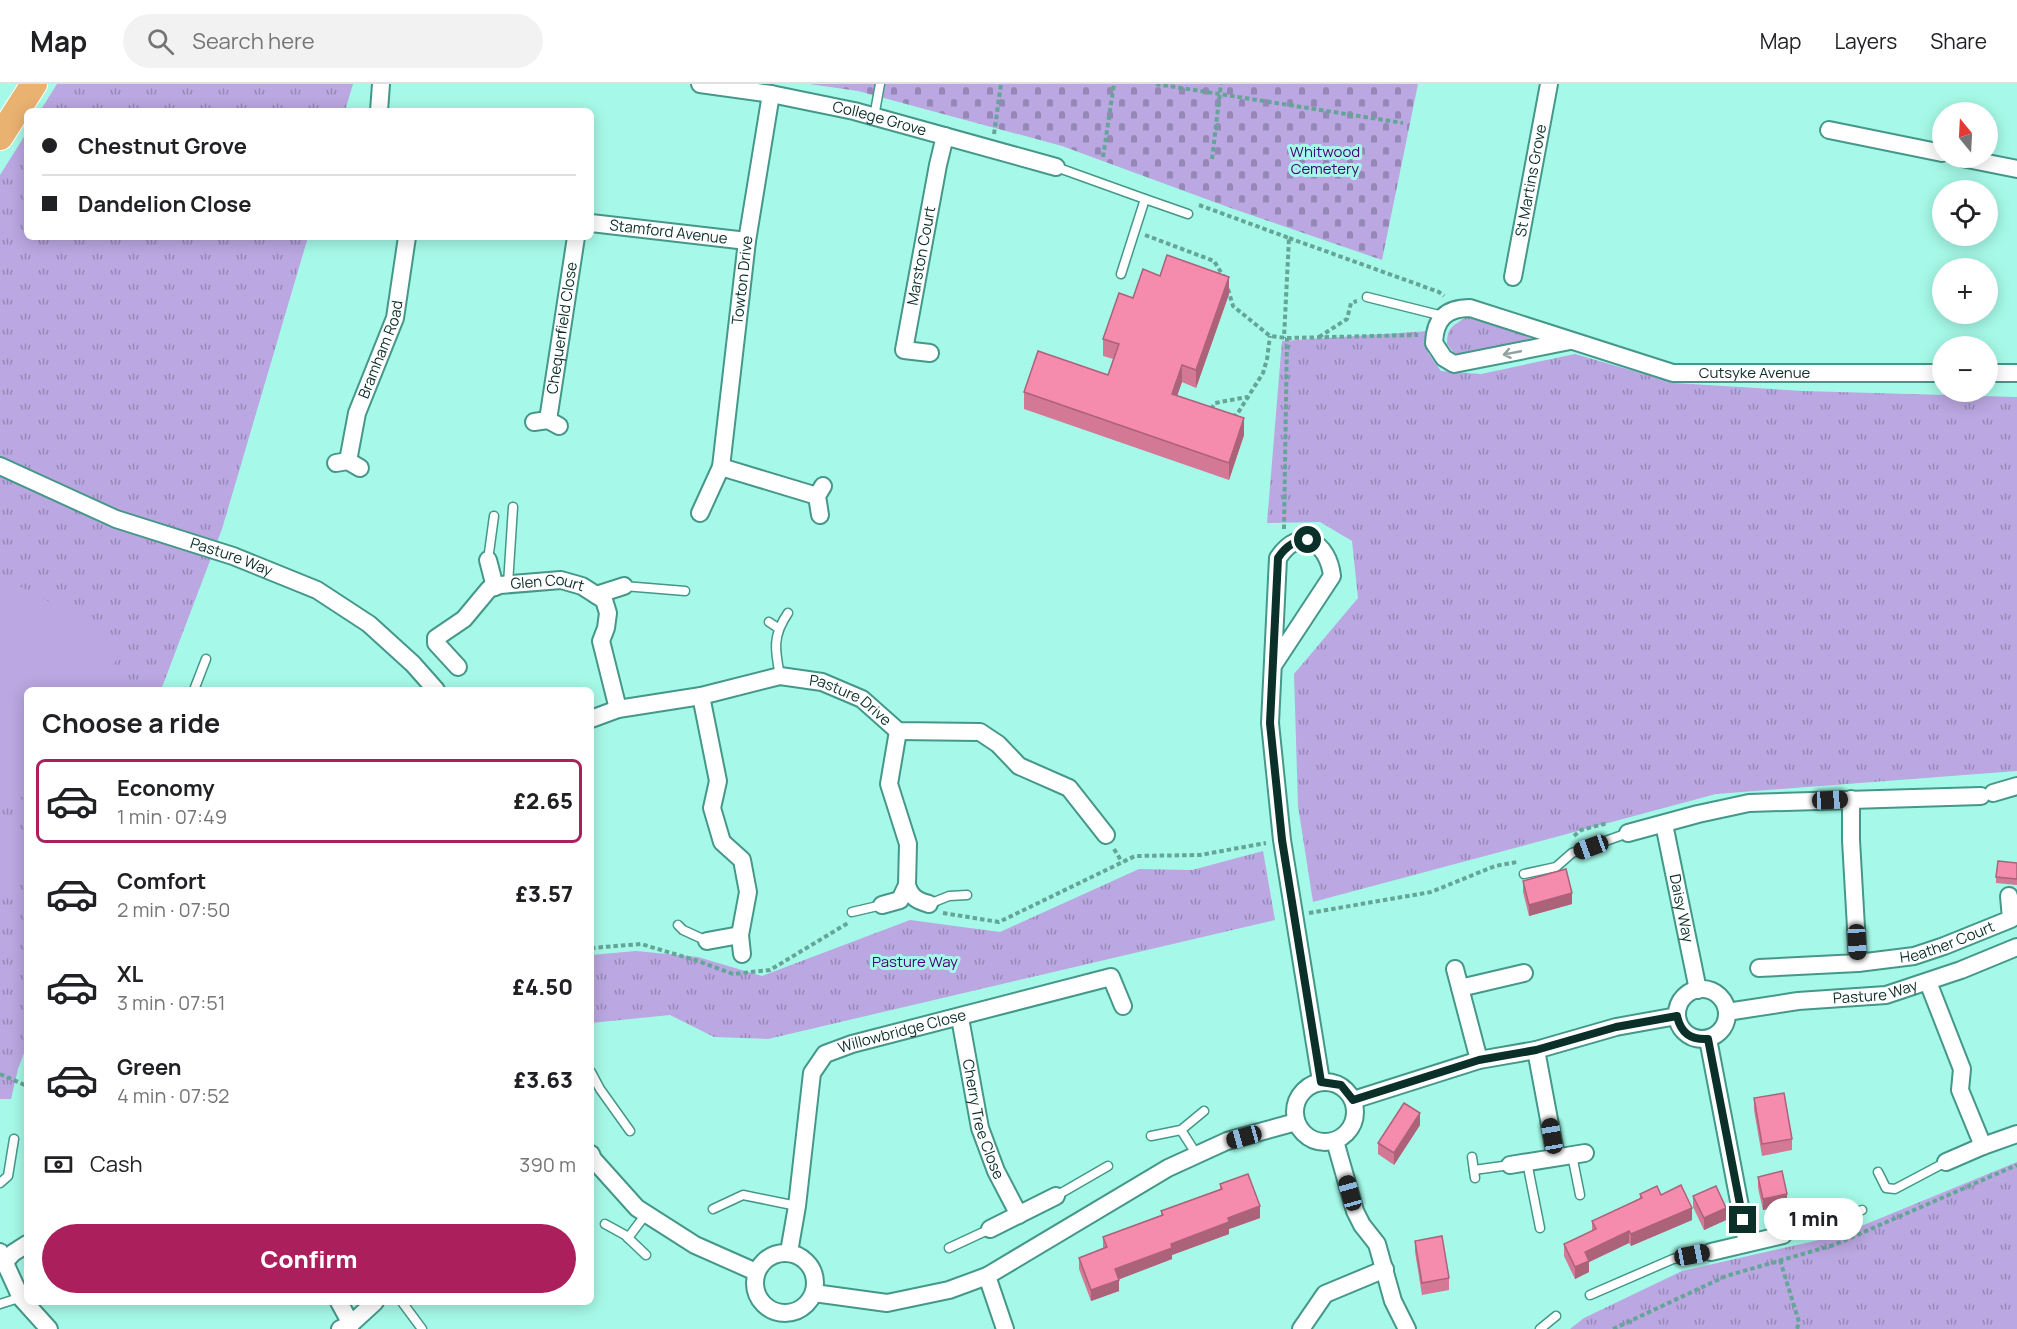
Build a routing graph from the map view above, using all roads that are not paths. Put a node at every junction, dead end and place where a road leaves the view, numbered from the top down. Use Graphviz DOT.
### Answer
graph roads {
  1 [pos="34,84"];
  2 [pos="381,84"];
  3 [pos="700,84"];
  4 [pos="880,84"];
  5 [pos="1549,84"];
  6 [pos="771,94"];
  7 [pos="379,108"];
  8 [pos="874,117"];
  9 [pos="1829,130"];
  10 [pos="945,136"];
  11 [pos="0,137"];
  12 [pos="1932,151"];
  13 [pos="1998,165"];
  14 [pos="1056,167"];
  15 [pos="2017,169"];
  16 [pos="1144,199"];
  17 [pos="1188,214"];
  18 [pos="594,223"];
  19 [pos="407,240"];
  20 [pos="576,240"];
  21 [pos="747,241"];
  22 [pos="1121,274"];
  23 [pos="1513,277"];
  24 [pos="1367,297"];
  25 [pos="1443,316"];
  26 [pos="1570,341"];
  27 [pos="930,353"];
  28 [pos="1998,373"];
  29 [pos="2017,373"];
  30 [pos="1932,374"];
  31 [pos="547,423"];
  32 [pos="348,464"];
  33 [pos="0,466"];
  34 [pos="721,467"];
  35 [pos="513,507"];
  36 [pos="700,513"];
  37 [pos="820,515"];
  38 [pos="494,516"];
  39 [pos="488,560"];
  40 [pos="502,585"];
  41 [pos="624,586"];
  42 [pos="685,591"];
  43 [pos="596,595"];
  44 [pos="788,613"];
  45 [pos="769,622"];
  46 [pos="778,628"];
  47 [pos="206,659"];
  48 [pos="1274,664"];
  49 [pos="458,667"];
  50 [pos="780,676"];
  51 [pos="195,687"];
  52 [pos="433,687"];
  53 [pos="701,696"];
  54 [pos="618,709"];
  55 [pos="594,718"];
  56 [pos="898,731"];
  57 [pos="2017,786"];
  58 [pos="1851,799"];
  59 [pos="1664,824"];
  60 [pos="1628,833"];
  61 [pos="1106,835"];
  62 [pos="1524,874"];
  63 [pos="908,885"];
  64 [pos="967,895"];
  65 [pos="2010,896"];
  66 [pos="929,904"];
  67 [pos="882,905"];
  68 [pos="852,912"];
  69 [pos="678,925"];
  70 [pos="740,935"];
  71 [pos="707,941"];
  72 [pos="2017,947"];
  73 [pos="742,954"];
  74 [pos="1858,963"];
  75 [pos="1759,968"];
  76 [pos="1455,969"];
  77 [pos="1524,973"];
  78 [pos="1928,982"];
  79 [pos="1460,988"];
  80 [pos="1698,990"];
  81 [pos="1123,1006"];
  82 [pos="1727,1012"];
  83 [pos="1677,1016"];
  84 [pos="960,1018"];
  85 [pos="1708,1039"];
  86 [pos="1536,1050"];
  87 [pos="1479,1060"];
  88 [pos="594,1078"];
  89 [pos="1321,1082"];
  90 [pos="1353,1100"];
  91 [pos="1204,1111"];
  92 [pos="1296,1122"];
  93 [pos="1180,1130"];
  94 [pos="630,1131"];
  95 [pos="2017,1134"];
  96 [pos="1151,1136"];
  97 [pos="14,1139"];
  98 [pos="1335,1141"];
  99 [pos="1983,1146"];
  100 [pos="1197,1155"];
  101 [pos="1571,1155"];
  102 [pos="1472,1157"];
  103 [pos="1946,1162"];
  104 [pos="594,1163"];
  105 [pos="1518,1163"];
  106 [pos="1108,1166"];
  107 [pos="1878,1172"];
  108 [pos="0,1183"];
  109 [pos="1580,1195"];
  110 [pos="1056,1196"];
  111 [pos="797,1206"];
  112 [pos="713,1209"];
  113 [pos="1862,1210"];
  114 [pos="646,1214"];
  115 [pos="1019,1215"];
  116 [pos="605,1224"];
  117 [pos="1540,1228"];
  118 [pos="990,1229"];
  119 [pos="1783,1235"];
  120 [pos="628,1238"];
  121 [pos="1747,1243"];
  122 [pos="24,1246"];
  123 [pos="950,1248"];
  124 [pos="789,1252"];
  125 [pos="1711,1252"];
  126 [pos="646,1255"];
  127 [pos="2,1257"];
  128 [pos="1385,1269"];
  129 [pos="756,1272"];
  130 [pos="987,1276"];
  131 [pos="814,1293"];
  132 [pos="1590,1294"];
  133 [pos="24,1295"];
  134 [pos="0,1304"];
  135 [pos="31,1305"];
  136 [pos="340,1305"];
  137 [pos="371,1305"];
  138 [pos="404,1305"];
  139 [pos="1556,1316"];
  140 [pos="781,1321"];
  141 [pos="345,1327"];
  142 [pos="49,1329"];
  143 [pos="422,1329"];
  144 [pos="1005,1329"];
  145 [pos="1301,1329"];
  146 [pos="1407,1329"];
  147 [pos="1539,1329"];
  1 -- 11 [label="main road"];
  2 -- 7 [label="street"];
  3 -- 6 [label="street, College Grove"];
  4 -- 8 [label="lane"];
  5 -- 23 [label="street, St Martins Grove"];
  6 -- 8 [label="street, College Grove"];
  6 -- 21 [label="street, Towton Drive"];
  8 -- 10 [label="street, College Grove"];
  9 -- 12 [label="street"];
  10 -- 14 [label="street, College Grove"];
  10 -- 27 [label="street, Marston Court"];
  13 -- 15 [label="street"];
  14 -- 16 [label="lane"];
  16 -- 17 [label="lane"];
  16 -- 22 [label="lane"];
  18 -- 21 [label="street, Stamford Avenue"];
  19 -- 32 [label="street, Bramham Road"];
  20 -- 31 [label="street, Chequerfield Close"];
  21 -- 34 [label="street, Towton Drive"];
  24 -- 25 [label="lane"];
  25 -- 26 [label="street, Cutsyke Avenue"];
  26 -- 25 [label="street, Cutsyke Avenue, one-way"];
  26 -- 30 [label="street, Cutsyke Avenue"];
  28 -- 29 [label="street"];
  33 -- 52 [label="street, Pasture Way"];
  34 -- 36 [label="street, Towton Drive"];
  34 -- 37 [label="street"];
  35 -- 40 [label="lane"];
  38 -- 39 [label="lane"];
  39 -- 40 [label="street, Glen Court"];
  40 -- 43 [label="street, Glen Court"];
  40 -- 49 [label="street, Glen Court"];
  41 -- 42 [label="lane"];
  41 -- 43 [label="street, Glen Court"];
  43 -- 54 [label="street, Glen Court"];
  44 -- 46 [label="lane"];
  45 -- 46 [label="lane"];
  46 -- 50 [label="lane"];
  47 -- 51 [label="lane"];
  48 -- 48 [label="street"];
  48 -- 89 [label="street"];
  50 -- 53 [label="street, Pasture Drive"];
  50 -- 56 [label="street, Pasture Drive"];
  53 -- 54 [label="street, Pasture Drive"];
  53 -- 70 [label="street"];
  54 -- 55 [label="street, Pasture Drive"];
  56 -- 61 [label="street, Pasture Drive"];
  56 -- 63 [label="street"];
  57 -- 58 [label="street"];
  58 -- 59 [label="street"];
  58 -- 74 [label="street"];
  59 -- 60 [label="street"];
  59 -- 80 [label="street, Daisy Way"];
  60 -- 62 [label="lane"];
  63 -- 66 [label="street"];
  63 -- 67 [label="street"];
  64 -- 66 [label="lane"];
  65 -- 74 [label="street, Heather Court"];
  67 -- 68 [label="lane"];
  69 -- 71 [label="lane"];
  70 -- 71 [label="street"];
  70 -- 73 [label="street"];
  72 -- 78 [label="street, Pasture Way"];
  74 -- 75 [label="street, Heather Court"];
  76 -- 79 [label="street"];
  77 -- 79 [label="street"];
  78 -- 82 [label="street, Pasture Way"];
  78 -- 99 [label="street"];
  79 -- 87 [label="street"];
  80 -- 82 [label="street"];
  80 -- 83 [label="street"];
  81 -- 84 [label="street, Willowbridge Close"];
  82 -- 85 [label="street"];
  83 -- 85 [label="street"];
  83 -- 86 [label="street"];
  84 -- 111 [label="street, Willowbridge Close"];
  84 -- 115 [label="street, Cherry Tree Close"];
  85 -- 121 [label="street"];
  86 -- 87 [label="street"];
  86 -- 101 [label="street"];
  87 -- 90 [label="street"];
  88 -- 94 [label="lane"];
  89 -- 90 [label="street"];
  89 -- 92 [label="street"];
  90 -- 98 [label="street"];
  91 -- 93 [label="lane"];
  92 -- 98 [label="street"];
  92 -- 100 [label="street"];
  93 -- 96 [label="lane"];
  93 -- 100 [label="lane"];
  95 -- 99 [label="street"];
  97 -- 108 [label="lane"];
  98 -- 128 [label="street"];
  99 -- 103 [label="street"];
  100 -- 130 [label="street"];
  101 -- 105 [label="street"];
  101 -- 109 [label="lane"];
  102 -- 105 [label="lane"];
  103 -- 107 [label="lane"];
  104 -- 114 [label="street"];
  105 -- 117 [label="lane"];
  106 -- 110 [label="lane"];
  110 -- 115 [label="street"];
  111 -- 112 [label="lane"];
  111 -- 124 [label="street, Willowbridge Close"];
  113 -- 119 [label="lane"];
  114 -- 120 [label="lane"];
  114 -- 129 [label="street"];
  115 -- 118 [label="street"];
  116 -- 120 [label="lane"];
  118 -- 123 [label="lane"];
  119 -- 121 [label="street"];
  120 -- 126 [label="lane"];
  121 -- 125 [label="street"];
  122 -- 127 [label="street"];
  124 -- 129 [label="street"];
  124 -- 131 [label="street"];
  125 -- 132 [label="lane"];
  127 -- 133 [label="street"];
  128 -- 145 [label="street"];
  128 -- 146 [label="street"];
  129 -- 140 [label="street"];
  130 -- 131 [label="street"];
  130 -- 144 [label="street"];
  131 -- 140 [label="street"];
  133 -- 134 [label="lane"];
  135 -- 142 [label="street"];
  136 -- 141 [label="street"];
  137 -- 141 [label="street"];
  138 -- 143 [label="lane"];
  139 -- 147 [label="lane"];
}
